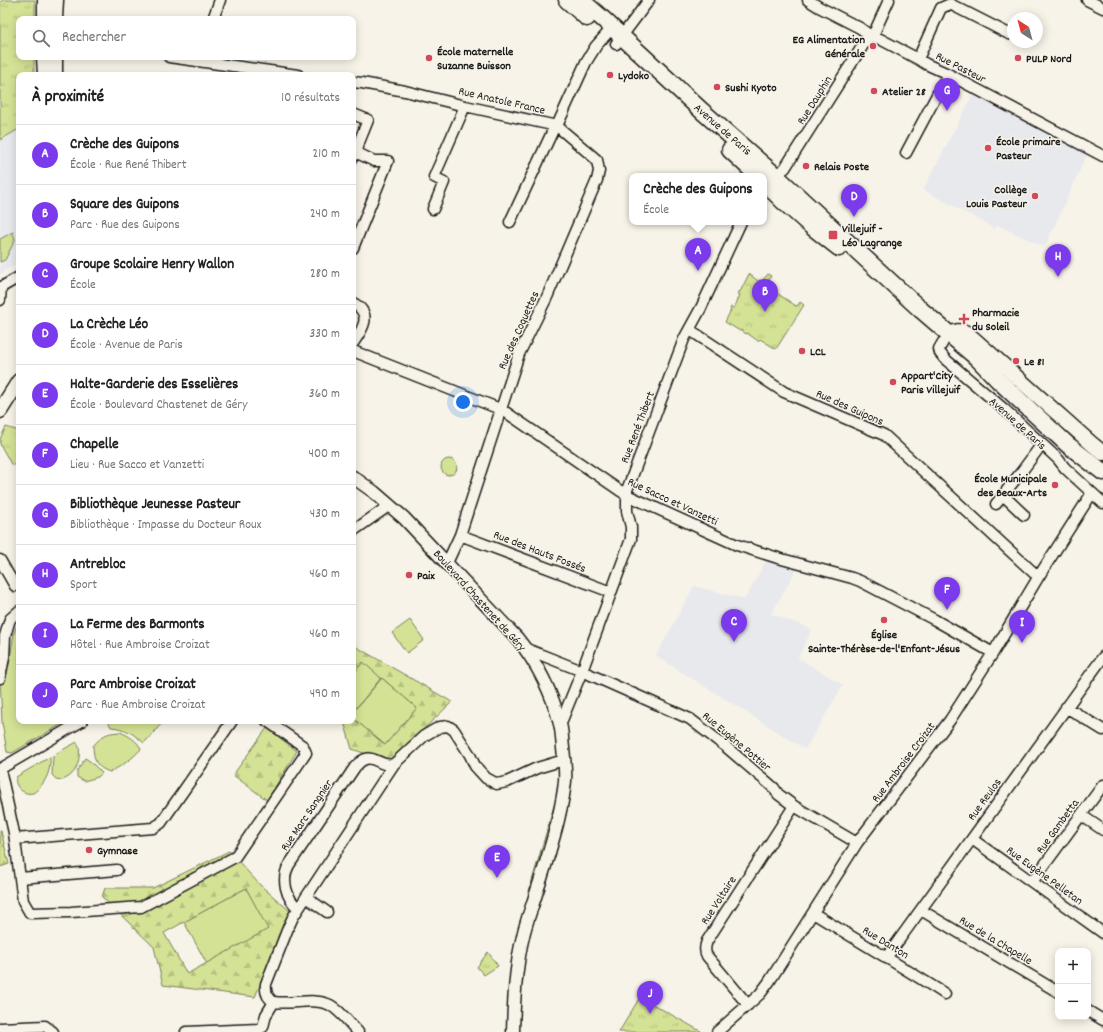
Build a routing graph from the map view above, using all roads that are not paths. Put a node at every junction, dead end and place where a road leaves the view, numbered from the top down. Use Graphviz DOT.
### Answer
graph roads {
  1 [pos="45,0"];
  2 [pos="56,0"];
  3 [pos="220,0"];
  4 [pos="567,0"];
  5 [pos="581,0"];
  6 [pos="649,0"];
  7 [pos="808,0"];
  8 [pos="889,0"];
  9 [pos="1087,0"];
  10 [pos="1103,8"];
  11 [pos="44,16"];
  12 [pos="55,16"];
  13 [pos="214,16"];
  14 [pos="1007,33"];
  15 [pos="612,35"];
  16 [pos="871,36"];
  17 [pos="918,58"];
  18 [pos="44,60"];
  19 [pos="55,60"];
  20 [pos="203,60"];
  21 [pos="232,71"];
  22 [pos="45,72"];
  23 [pos="55,72"];
  24 [pos="248,72"];
  25 [pos="948,74"];
  26 [pos="356,82"];
  27 [pos="465,106"];
  28 [pos="356,115"];
  29 [pos="556,126"];
  30 [pos="356,150"];
  31 [pos="906,153"];
  32 [pos="356,156"];
  33 [pos="1103,156"];
  34 [pos="759,173"];
  35 [pos="767,179"];
  36 [pos="767,182"];
  37 [pos="433,209"];
  38 [pos="510,222"];
  39 [pos="740,225"];
  40 [pos="356,241"];
  41 [pos="16,279"];
  42 [pos="1,287"];
  43 [pos="0,300"];
  44 [pos="356,305"];
  45 [pos="690,330"];
  46 [pos="946,338"];
  47 [pos="356,339"];
  48 [pos="356,352"];
  49 [pos="16,386"];
  50 [pos="500,409"];
  51 [pos="0,411"];
  52 [pos="1042,444"];
  53 [pos="1103,453"];
  54 [pos="1103,472"];
  55 [pos="356,479"];
  56 [pos="1103,481"];
  57 [pos="1092,493"];
  58 [pos="627,495"];
  59 [pos="1002,496"];
  60 [pos="1103,503"];
  61 [pos="996,504"];
  62 [pos="390,505"];
  63 [pos="1024,515"];
  64 [pos="356,530"];
  65 [pos="460,535"];
  66 [pos="0,560"];
  67 [pos="448,563"];
  68 [pos="1039,576"];
  69 [pos="15,587"];
  70 [pos="610,592"];
  71 [pos="16,614"];
  72 [pos="524,648"];
  73 [pos="993,653"];
  74 [pos="1103,657"];
  75 [pos="582,671"];
  76 [pos="0,678"];
  77 [pos="1066,707"];
  78 [pos="77,724"];
  79 [pos="230,724"];
  80 [pos="271,724"];
  81 [pos="560,725"];
  82 [pos="1103,730"];
  83 [pos="564,760"];
  84 [pos="394,764"];
  85 [pos="0,769"];
  86 [pos="1103,785"];
  87 [pos="794,806"];
  88 [pos="1081,814"];
  89 [pos="1103,830"];
  90 [pos="972,839"];
  91 [pos="15,840"];
  92 [pos="858,843"];
  93 [pos="117,870"];
  94 [pos="20,878"];
  95 [pos="1032,882"];
  96 [pos="306,897"];
  97 [pos="298,908"];
  98 [pos="921,910"];
  99 [pos="327,912"];
  100 [pos="813,913"];
  101 [pos="1103,933"];
  102 [pos="886,958"];
  103 [pos="1055,990"];
  104 [pos="945,994"];
  105 [pos="274,1002"];
  106 [pos="748,1005"];
  107 [pos="1091,1013"];
  108 [pos="1103,1020"];
  109 [pos="0,1028"];
  110 [pos="53,1032"];
  111 [pos="186,1032"];
  112 [pos="358,1032"];
  113 [pos="513,1032"];
  114 [pos="717,1032"];
  1 -- 11 [label="main road"];
  2 -- 12 [label="main road"];
  3 -- 13 [label="street"];
  4 -- 15 [label="main road"];
  5 -- 15 [label="main road"];
  6 -- 15 [label="street, Rue Anatole France"];
  7 -- 16 [label="street, Rue Pasteur"];
  8 -- 16 [label="street, Rue Dauphin"];
  9 -- 10 [label="street"];
  14 -- 17 [label="street"];
  15 -- 29 [label="street, Rue Anatole France"];
  15 -- 34 [label="main road, Avenue de Paris"];
  16 -- 17 [label="street, Rue Pasteur"];
  16 -- 35 [label="street, Rue Dauphin"];
  17 -- 25 [label="street, Rue Pasteur"];
  18 -- 22 [label="main road"];
  19 -- 23 [label="main road"];
  20 -- 21 [label="street"];
  21 -- 24 [label="street"];
  25 -- 31 [label="street"];
  25 -- 33 [label="street, Rue Pasteur"];
  26 -- 27 [label="street, Rue Anatole France"];
  27 -- 29 [label="street, Rue Anatole France"];
  27 -- 37 [label="street"];
  28 -- 30 [label="street"];
  29 -- 38 [label="street"];
  29 -- 50 [label="street, Rue des Coquettes"];
  32 -- 40 [label="street"];
  36 -- 46 [label="main road, Avenue de Paris"];
  39 -- 45 [label="street, Rue René Thibert"];
  41 -- 42 [label="street"];
  42 -- 43 [label="street"];
  44 -- 47 [label="street"];
  45 -- 58 [label="street, Rue René Thibert"];
  45 -- 68 [label="street, Rue des Guipons"];
  46 -- 52 [label="street, Avenue de Paris"];
  46 -- 53 [label="main road"];
  46 -- 54 [label="main road, Avenue de Paris"];
  46 -- 56 [label="main road, Avenue de Paris"];
  48 -- 50 [label="street, Rue Sacco et Vanzetti"];
  49 -- 51 [label="main road"];
  50 -- 58 [label="street, Rue Sacco et Vanzetti"];
  50 -- 65 [label="street, Rue des Coquettes"];
  52 -- 57 [label="street, Avenue de Paris"];
  52 -- 59 [label="street"];
  55 -- 62 [label="street, Boulevard Chastenet de Géry"];
  57 -- 60 [label="street, Avenue de Paris"];
  57 -- 68 [label="street, Rue Ambroise Croizat"];
  58 -- 70 [label="street, Rue René Thibert"];
  58 -- 73 [label="street, Rue Sacco et Vanzetti"];
  59 -- 61 [label="street"];
  59 -- 63 [label="street"];
  62 -- 64 [label="street"];
  62 -- 67 [label="street, Boulevard Chastenet de Géry"];
  65 -- 67 [label="street, Rue des Coquettes"];
  65 -- 70 [label="street, Rue des Hauts Fossés"];
  66 -- 69 [label="street"];
  67 -- 72 [label="street, Boulevard Chastenet de Géry"];
  68 -- 73 [label="street, Rue Ambroise Croizat"];
  70 -- 75 [label="street, Rue René Thibert"];
  71 -- 76 [label="street"];
  72 -- 75 [label="street, Rue Eugène Pottier"];
  72 -- 81 [label="street, Boulevard Chastenet de Géry"];
  73 -- 92 [label="street, Rue Ambroise Croizat"];
  74 -- 77 [label="street, Rue Reulos"];
  75 -- 81 [label="street, Rue René Thibert"];
  75 -- 87 [label="street, Rue Eugène Pottier"];
  77 -- 82 [label="street"];
  77 -- 90 [label="street, Rue Reulos"];
  78 -- 85 [label="street"];
  79 -- 91 [label="street"];
  80 -- 94 [label="street"];
  81 -- 83 [label="street, Boulevard Chastenet de Géry"];
  83 -- 84 [label="street"];
  83 -- 113 [label="street, Boulevard Chastenet de Géry"];
  84 -- 96 [label="street"];
  84 -- 97 [label="street, Rue Marc Sangnier"];
  85 -- 91 [label="street"];
  86 -- 88 [label="street, Rue Gambetta"];
  87 -- 92 [label="street, Rue Eugène Pottier"];
  87 -- 106 [label="street, Rue Voltaire"];
  88 -- 89 [label="street"];
  88 -- 95 [label="street, Rue Gambetta"];
  90 -- 95 [label="street, Rue Eugène Pelletan"];
  90 -- 98 [label="street, Rue Reulos"];
  91 -- 94 [label="street"];
  92 -- 100 [label="street, Rue Ambroise Croizat"];
  93 -- 94 [label="street"];
  95 -- 101 [label="street, Rue Eugène Pelletan"];
  96 -- 97 [label="street"];
  96 -- 99 [label="street"];
  97 -- 105 [label="street"];
  98 -- 102 [label="street, Rue Reulos"];
  98 -- 103 [label="street, Rue de la Chapelle"];
  100 -- 102 [label="street, Rue Danton"];
  100 -- 106 [label="street, Rue Ambroise Croizat"];
  102 -- 104 [label="street, Rue Danton"];
  105 -- 111 [label="street"];
  105 -- 112 [label="street"];
  106 -- 114 [label="street, Rue Ambroise Croizat"];
  107 -- 108 [label="street"];
  109 -- 110 [label="street"];
}
